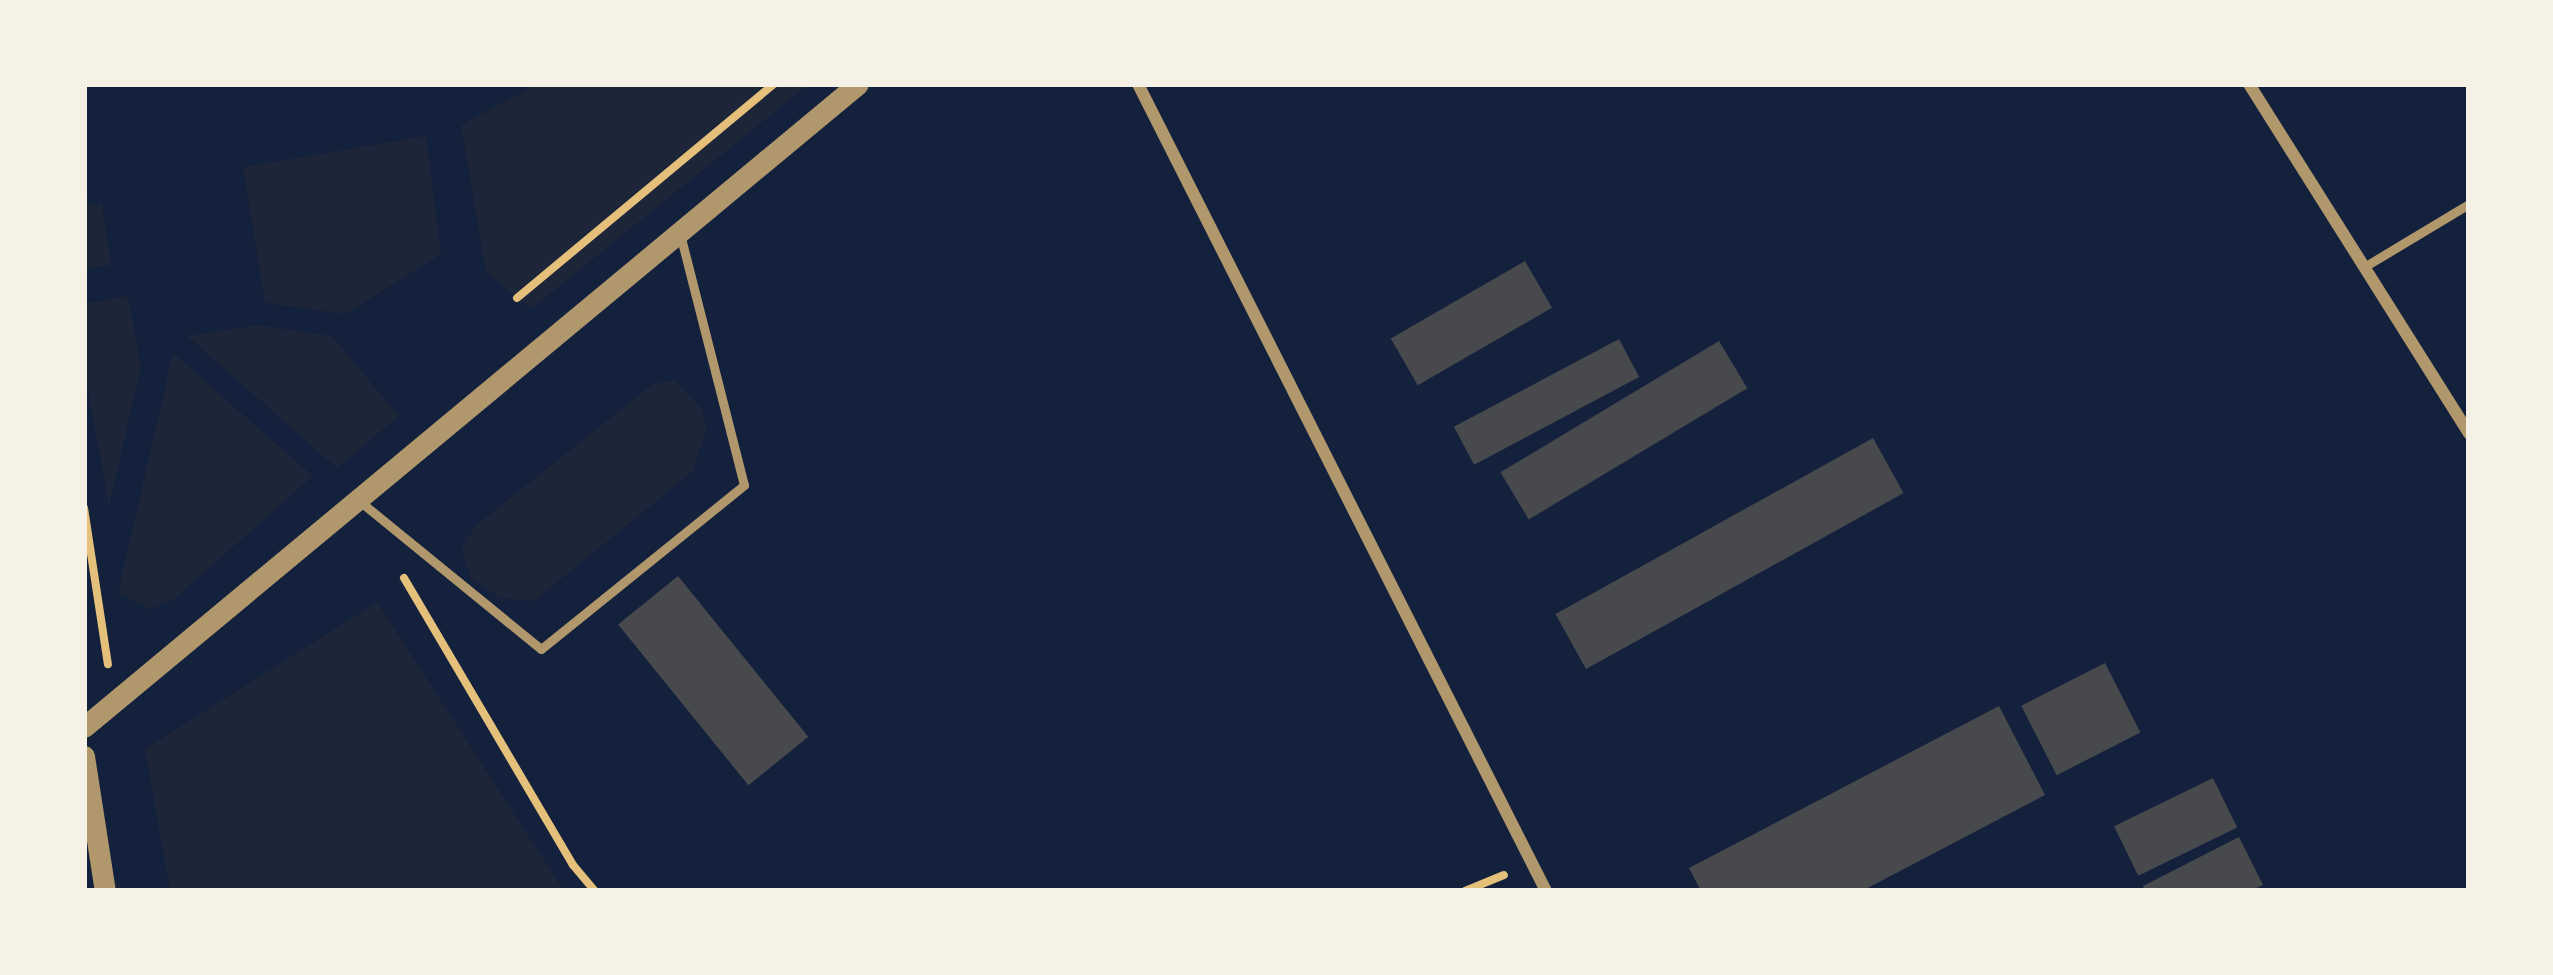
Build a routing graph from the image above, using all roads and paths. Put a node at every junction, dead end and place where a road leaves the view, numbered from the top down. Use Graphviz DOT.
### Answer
graph roads {
  1 [pos="758,84"];
  2 [pos="774,84"];
  3 [pos="858,84"];
  4 [pos="1138,84"];
  5 [pos="2249,84"];
  6 [pos="755,99"];
  7 [pos="2469,204"];
  8 [pos="679,232"];
  9 [pos="2364,267"];
  10 [pos="517,298"];
  11 [pos="2469,434"];
  12 [pos="357,499"];
  13 [pos="393,560"];
  14 [pos="84,727"];
  15 [pos="84,756"];
  16 [pos="1533,864"];
  17 [pos="105,891"];
  18 [pos="595,891"];
  19 [pos="1465,891"];
  20 [pos="1546,891"];
  1 -- 6 [label="path"];
  2 -- 6 [label="path"];
  3 -- 8 [label="street"];
  4 -- 16 [label="street"];
  5 -- 9 [label="street"];
  6 -- 10 [label="path"];
  7 -- 9 [label="lane"];
  8 -- 12 [label="street"];
  8 -- 12 [label="lane"];
  9 -- 11 [label="street"];
  12 -- 14 [label="street"];
  13 -- 18 [label="path"];
  15 -- 17 [label="street"];
  16 -- 19 [label="path"];
  16 -- 20 [label="street"];
}
